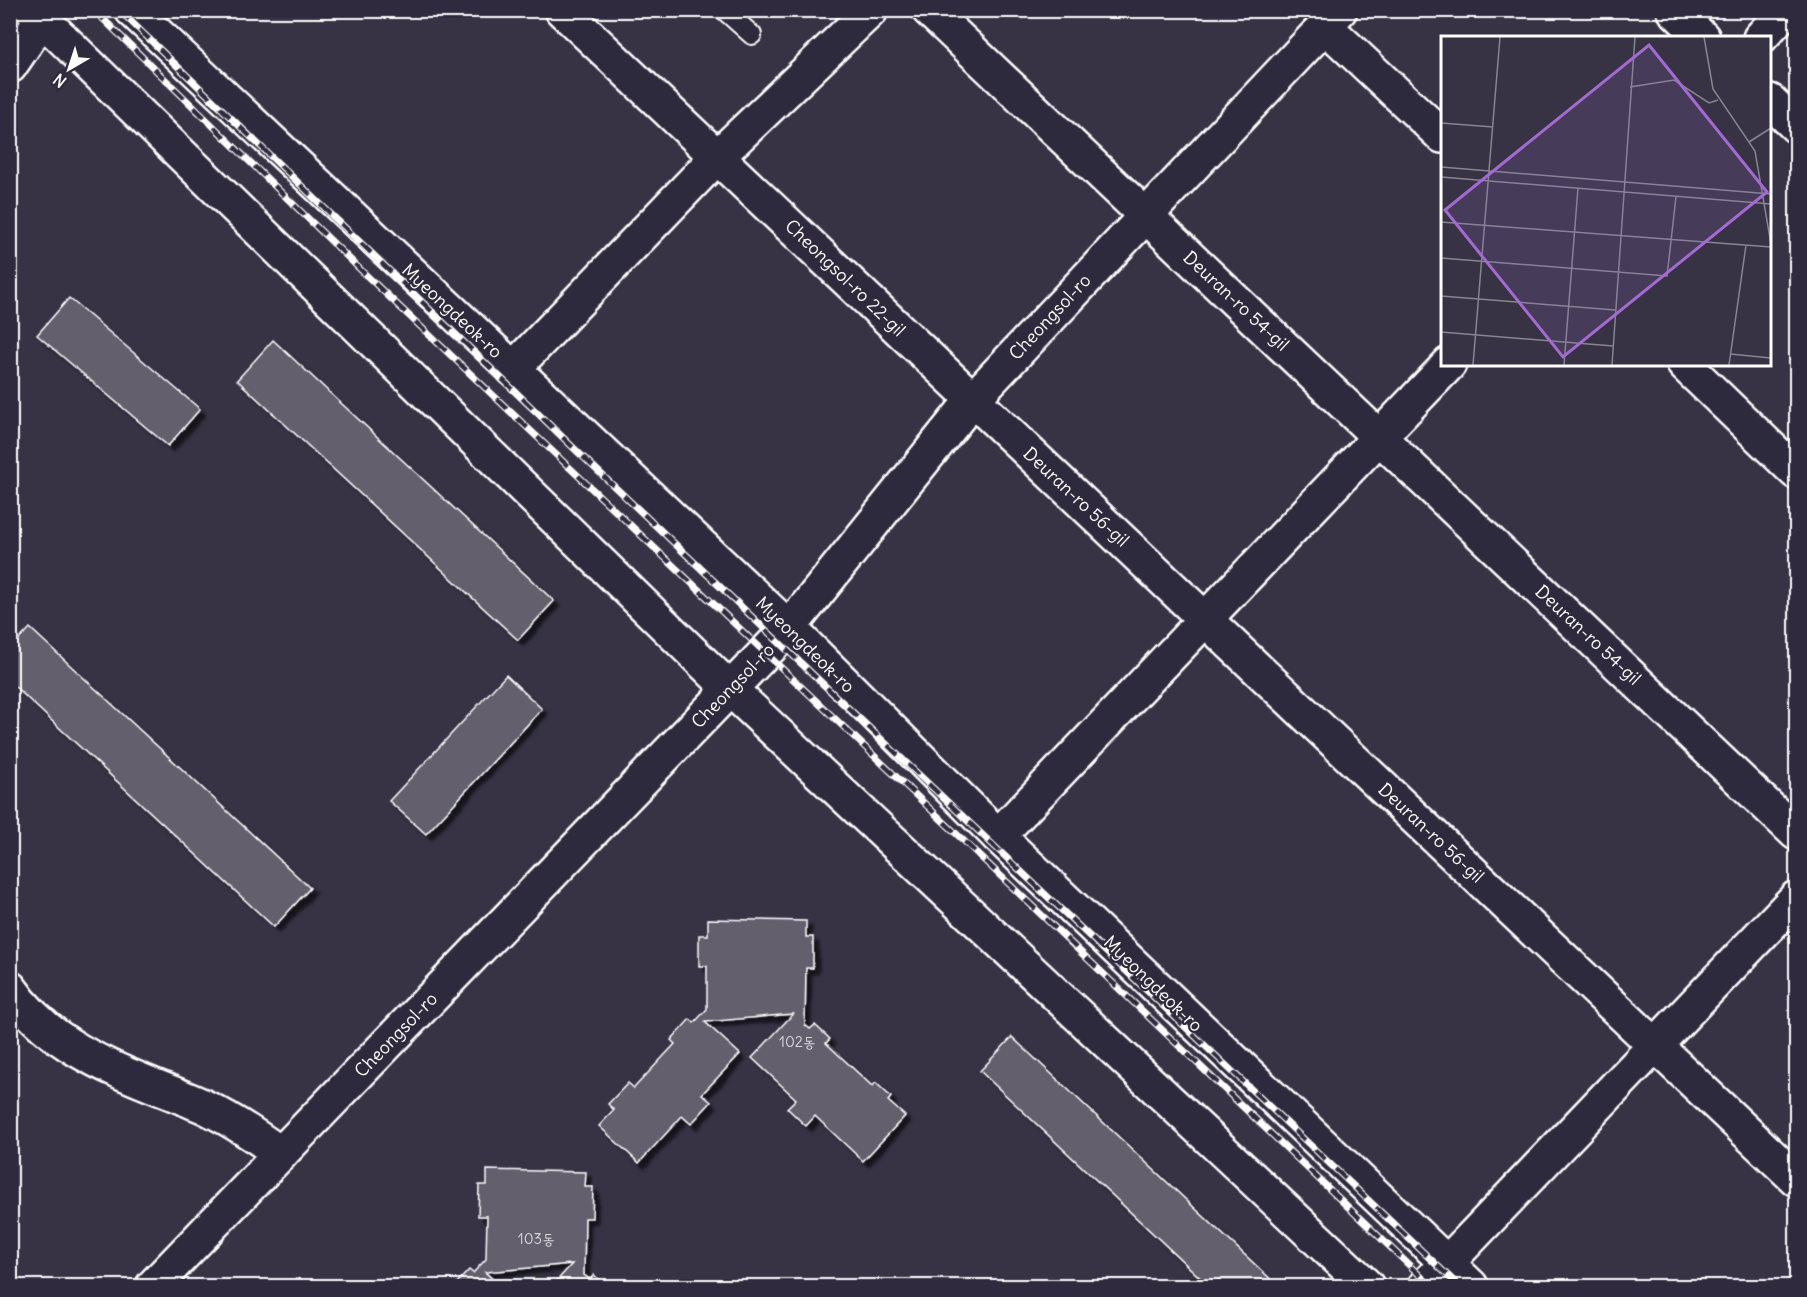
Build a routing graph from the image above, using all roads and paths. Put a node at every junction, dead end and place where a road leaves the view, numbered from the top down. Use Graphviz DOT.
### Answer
graph roads {
  1 [pos="132,10"];
  2 [pos="562,10"];
  3 [pos="724,10"];
  4 [pos="871,10"];
  5 [pos="929,10"];
  6 [pos="1674,10"];
  7 [pos="1786,10"];
  8 [pos="41,14"];
  9 [pos="1332,18"];
  10 [pos="752,35"];
  11 [pos="1701,36"];
  12 [pos="1762,36"];
  13 [pos="10,66"];
  14 [pos="1771,101"];
  15 [pos="1797,126"];
  16 [pos="1441,134"];
  17 [pos="717,157"];
  18 [pos="1145,215"];
  19 [pos="1447,366"];
  20 [pos="1686,366"];
  21 [pos="513,369"];
  22 [pos="973,399"];
  23 [pos="1379,437"];
  24 [pos="1797,472"];
  25 [pos="1206,620"];
  26 [pos="789,628"];
  27 [pos="730,689"];
  28 [pos="1797,832"];
  29 [pos="998,836"];
  30 [pos="1797,898"];
  31 [pos="10,988"];
  32 [pos="1656,1046"];
  33 [pos="281,1154"];
  34 [pos="1797,1179"];
  35 [pos="1436,1275"];
  36 [pos="153,1287"];
  37 [pos="1367,1287"];
  38 [pos="1471,1287"];
  1 -- 21 [label="street, Myeongdeok-ro"];
  2 -- 17 [label="street, Cheongsol-ro 22-gil"];
  3 -- 10 [label="lane"];
  4 -- 17 [label="street"];
  5 -- 18 [label="street, Deuran-ro 54-gil"];
  6 -- 11 [label="street"];
  7 -- 12 [label="street"];
  8 -- 13 [label="street"];
  8 -- 27 [label="street"];
  9 -- 16 [label="street"];
  9 -- 18 [label="street, Cheongsol-ro"];
  14 -- 15 [label="street"];
  17 -- 21 [label="street"];
  17 -- 22 [label="street, Cheongsol-ro 22-gil"];
  18 -- 22 [label="street, Cheongsol-ro"];
  18 -- 23 [label="street, Deuran-ro 54-gil"];
  19 -- 23 [label="street"];
  20 -- 24 [label="street"];
  21 -- 26 [label="street, Myeongdeok-ro"];
  22 -- 25 [label="street, Deuran-ro 56-gil"];
  22 -- 26 [label="street, Cheongsol-ro"];
  23 -- 25 [label="street"];
  23 -- 28 [label="street, Deuran-ro 54-gil"];
  25 -- 29 [label="street"];
  25 -- 32 [label="street, Deuran-ro 56-gil"];
  26 -- 27 [label="street, Cheongsol-ro"];
  26 -- 29 [label="street, Myeongdeok-ro"];
  27 -- 33 [label="street, Cheongsol-ro"];
  27 -- 37 [label="street"];
  29 -- 35 [label="street, Myeongdeok-ro"];
  30 -- 32 [label="street"];
  31 -- 33 [label="street"];
  32 -- 34 [label="street, Deuran-ro 56-gil"];
  32 -- 35 [label="street"];
  33 -- 36 [label="street, Cheongsol-ro"];
  35 -- 38 [label="street, Myeongdeok-ro"];
}
